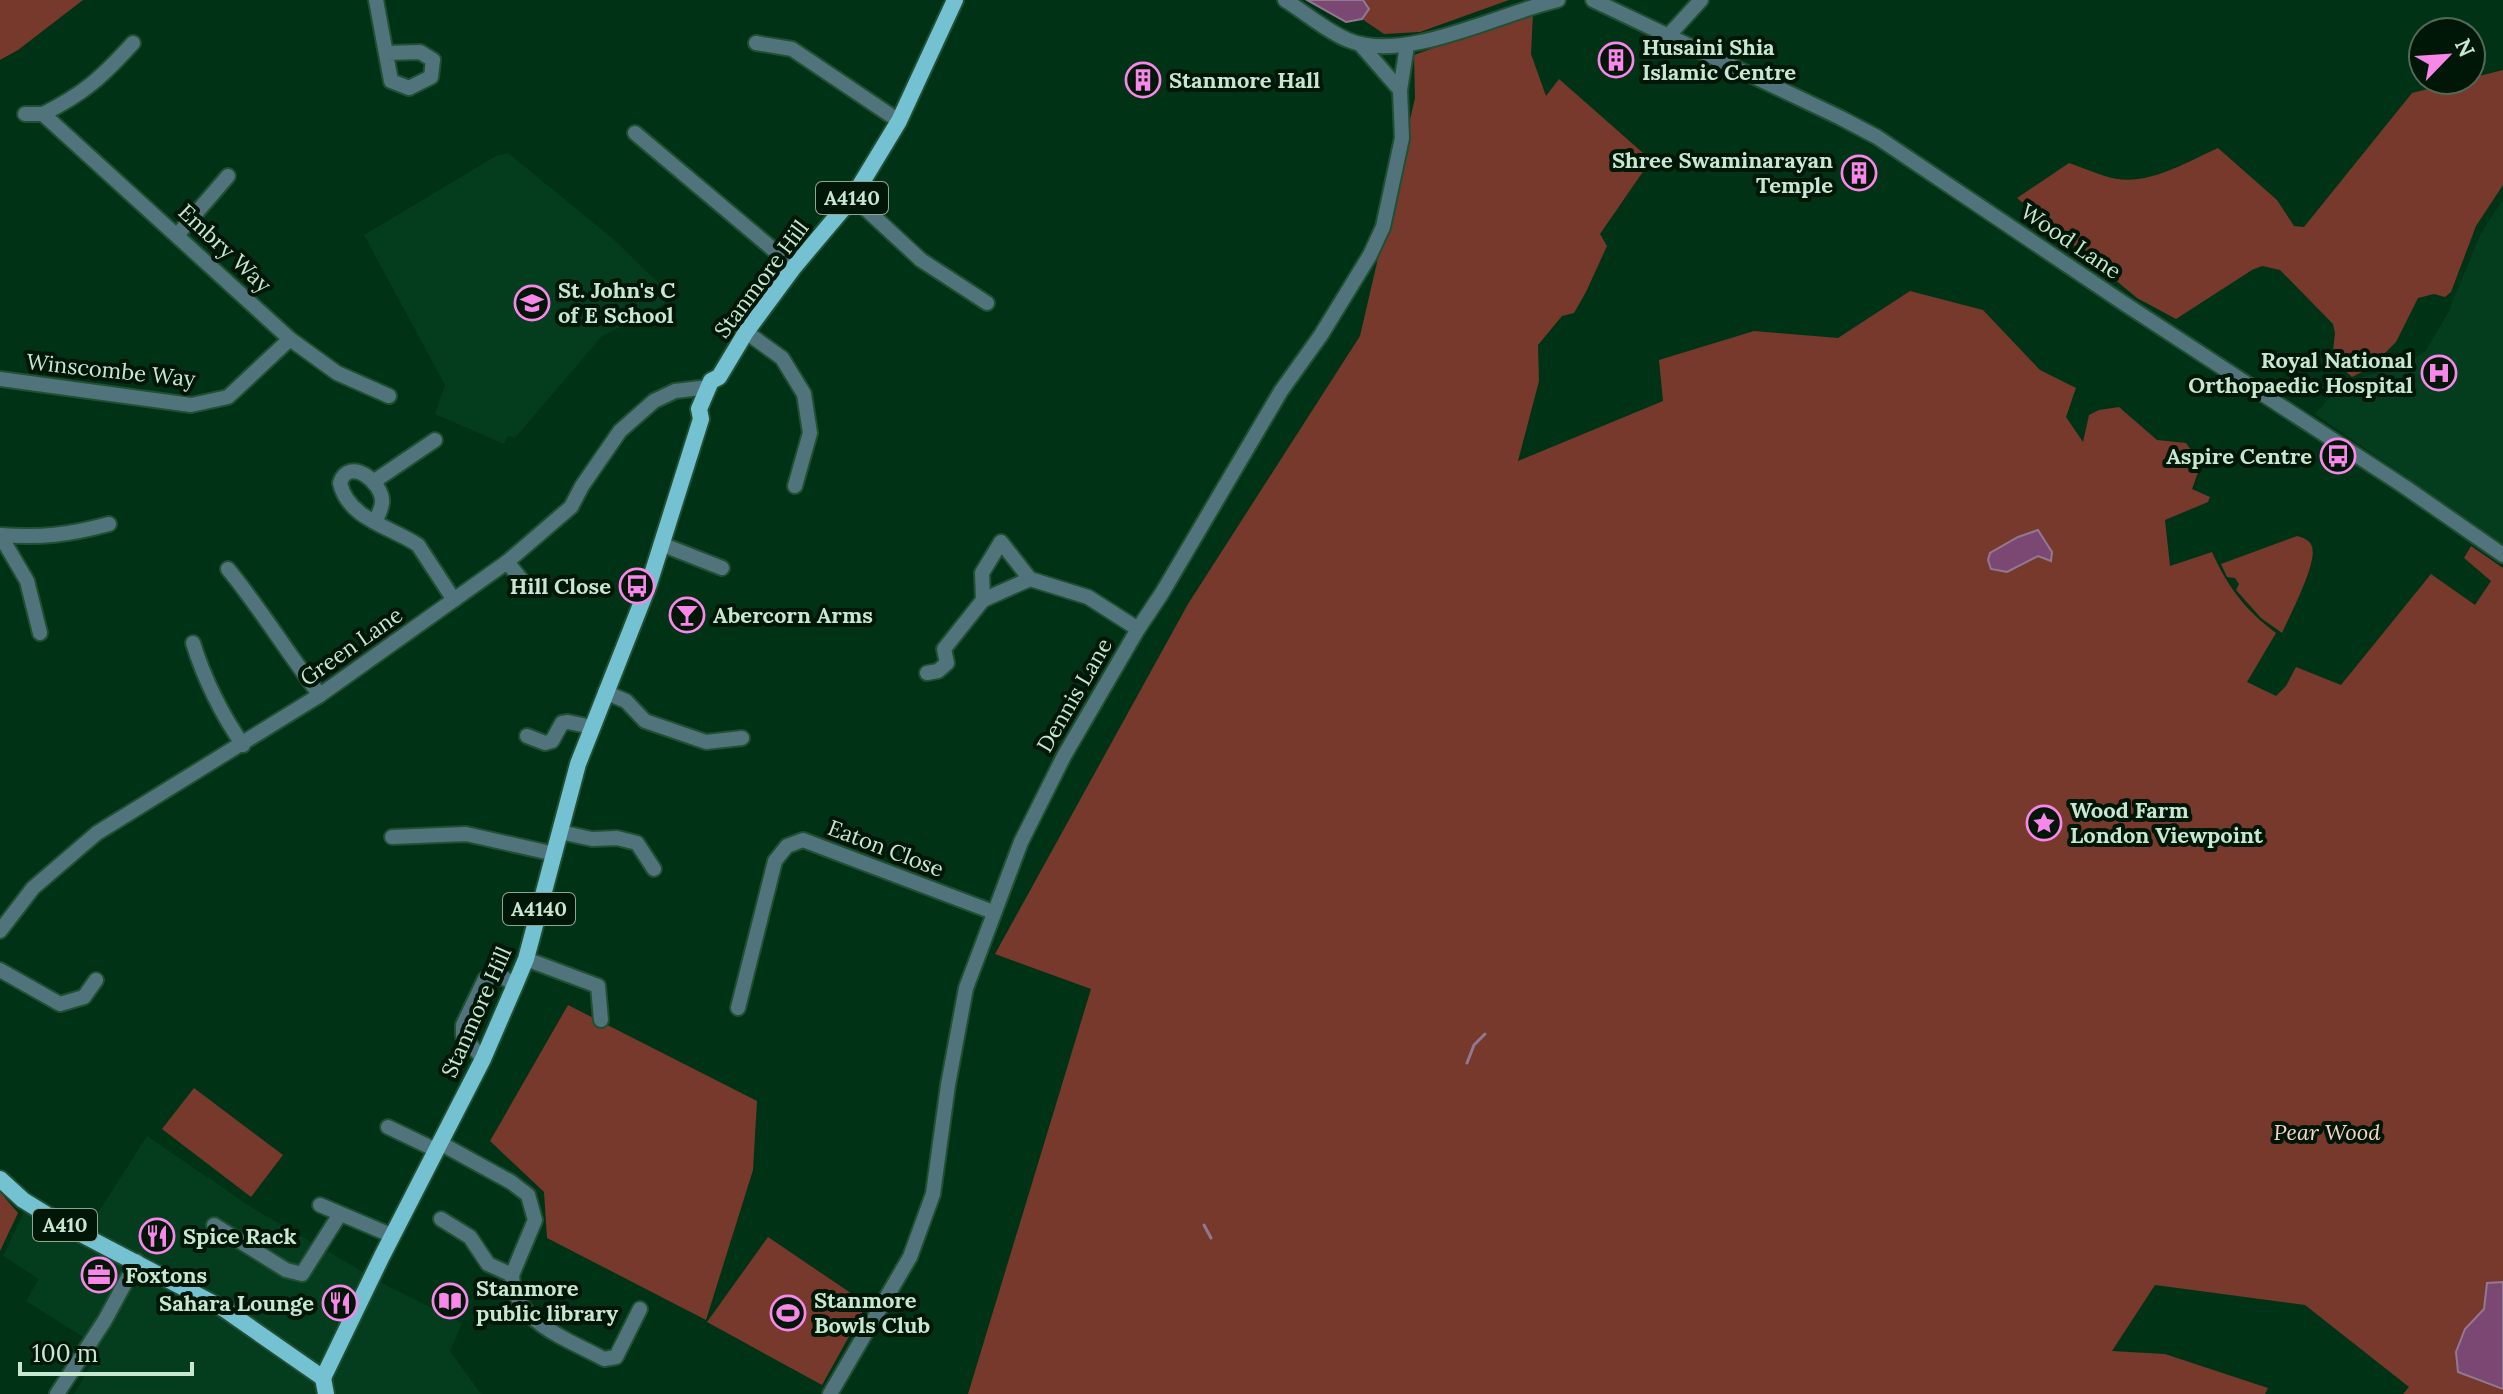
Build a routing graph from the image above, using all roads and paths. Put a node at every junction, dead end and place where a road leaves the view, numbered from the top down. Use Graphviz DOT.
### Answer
graph roads {
  1 [pos="955,0"];
  2 [pos="1285,0"];
  3 [pos="1558,0"];
  4 [pos="1593,0"];
  5 [pos="1701,0"];
  6 [pos="375,1"];
  7 [pos="1669,35"];
  8 [pos="133,43"];
  9 [pos="756,43"];
  10 [pos="1360,44"];
  11 [pos="1407,46"];
  12 [pos="386,53"];
  13 [pos="1400,90"];
  14 [pos="25,114"];
  15 [pos="43,114"];
  16 [pos="899,121"];
  17 [pos="635,133"];
  18 [pos="228,176"];
  19 [pos="853,197"];
  20 [pos="178,234"];
  21 [pos="794,267"];
  22 [pos="987,303"];
  23 [pos="746,332"];
  24 [pos="290,339"];
  25 [pos="0,379"];
  26 [pos="714,382"];
  27 [pos="389,396"];
  28 [pos="435,440"];
  29 [pos="373,482"];
  30 [pos="795,486"];
  31 [pos="375,522"];
  32 [pos="109,524"];
  33 [pos="0,535"];
  34 [pos="661,544"];
  35 [pos="2503,555"];
  36 [pos="507,562"];
  37 [pos="722,568"];
  38 [pos="228,569"];
  39 [pos="1030,579"];
  40 [pos="528,588"];
  41 [pos="454,600"];
  42 [pos="983,600"];
  43 [pos="1138,629"];
  44 [pos="40,633"];
  45 [pos="193,643"];
  46 [pos="927,673"];
  47 [pos="605,692"];
  48 [pos="320,695"];
  49 [pos="592,727"];
  50 [pos="527,736"];
  51 [pos="742,738"];
  52 [pos="243,745"];
  53 [pos="560,832"];
  54 [pos="392,837"];
  55 [pos="555,854"];
  56 [pos="654,869"];
  57 [pos="993,912"];
  58 [pos="0,931"];
  59 [pos="526,959"];
  60 [pos="0,970"];
  61 [pos="96,980"];
  62 [pos="515,985"];
  63 [pos="738,1008"];
  64 [pos="601,1020"];
  65 [pos="483,1059"];
  66 [pos="388,1127"];
  67 [pos="438,1147"];
  68 [pos="0,1179"];
  69 [pos="320,1205"];
  70 [pos="340,1214"];
  71 [pos="441,1219"];
  72 [pos="214,1225"];
  73 [pos="393,1236"];
  74 [pos="137,1261"];
  75 [pos="512,1275"];
  76 [pos="640,1309"];
  77 [pos="325,1386"];
  78 [pos="57,1394"];
  79 [pos="830,1394"];
  1 -- 16 [label="main road, Stanmore Hill / A4140"];
  2 -- 10 [label="street"];
  3 -- 11 [label="street"];
  4 -- 7 [label="street, Wood Lane"];
  5 -- 7 [label="street"];
  6 -- 12 [label="street"];
  7 -- 35 [label="street, Wood Lane"];
  8 -- 15 [label="street"];
  9 -- 16 [label="street"];
  10 -- 11 [label="street"];
  10 -- 13 [label="street"];
  11 -- 13 [label="street, Dennis Lane"];
  13 -- 43 [label="street, Dennis Lane"];
  14 -- 15 [label="street"];
  15 -- 20 [label="street, Embry Way"];
  16 -- 19 [label="main road, Stanmore Hill / A4140"];
  17 -- 21 [label="street"];
  18 -- 20 [label="street"];
  19 -- 21 [label="main road, Stanmore Hill / A4140"];
  19 -- 22 [label="street"];
  20 -- 24 [label="street, Embry Way"];
  21 -- 23 [label="main road, Stanmore Hill / A4140"];
  23 -- 26 [label="main road, Stanmore Hill / A4140"];
  23 -- 30 [label="street"];
  24 -- 25 [label="street, Winscombe Way"];
  24 -- 27 [label="street, Embry Way"];
  26 -- 34 [label="main road, Stanmore Hill / A4140"];
  26 -- 36 [label="street, Green Lane"];
  28 -- 29 [label="street"];
  29 -- 31 [label="street"];
  29 -- 31 [label="street"];
  31 -- 41 [label="street"];
  32 -- 33 [label="street"];
  33 -- 44 [label="street"];
  34 -- 37 [label="street"];
  34 -- 47 [label="main road, Stanmore Hill / A4140"];
  36 -- 40 [label="street"];
  36 -- 41 [label="street, Green Lane"];
  38 -- 48 [label="street"];
  39 -- 42 [label="street"];
  39 -- 42 [label="street"];
  39 -- 43 [label="street"];
  41 -- 48 [label="street, Green Lane"];
  42 -- 46 [label="street"];
  43 -- 57 [label="street, Dennis Lane"];
  45 -- 52 [label="street"];
  47 -- 49 [label="main road, Stanmore Hill / A4140"];
  47 -- 51 [label="street"];
  48 -- 52 [label="street, Green Lane"];
  49 -- 50 [label="street"];
  49 -- 53 [label="main road, Stanmore Hill / A4140"];
  52 -- 58 [label="street, Green Lane"];
  53 -- 55 [label="main road, Stanmore Hill / A4140"];
  53 -- 56 [label="street"];
  54 -- 55 [label="street"];
  55 -- 59 [label="main road, Stanmore Hill / A4140"];
  57 -- 63 [label="street, Eaton Close"];
  57 -- 79 [label="street, Dennis Lane"];
  59 -- 62 [label="main road, Stanmore Hill / A4140"];
  59 -- 64 [label="street"];
  60 -- 61 [label="street"];
  62 -- 65 [label="main road, Stanmore Hill / A4140"];
  62 -- 65 [label="street"];
  65 -- 67 [label="main road, Stanmore Hill / A4140"];
  66 -- 67 [label="street"];
  67 -- 73 [label="main road, Stanmore Hill / A4140"];
  67 -- 75 [label="street"];
  68 -- 74 [label="main road, A410"];
  69 -- 70 [label="street"];
  70 -- 72 [label="street"];
  70 -- 73 [label="street"];
  71 -- 75 [label="street"];
  73 -- 77 [label="main road, Stanmore Hill / A4140"];
  74 -- 77 [label="main road, A410"];
  74 -- 78 [label="street"];
  75 -- 76 [label="street"];
}
